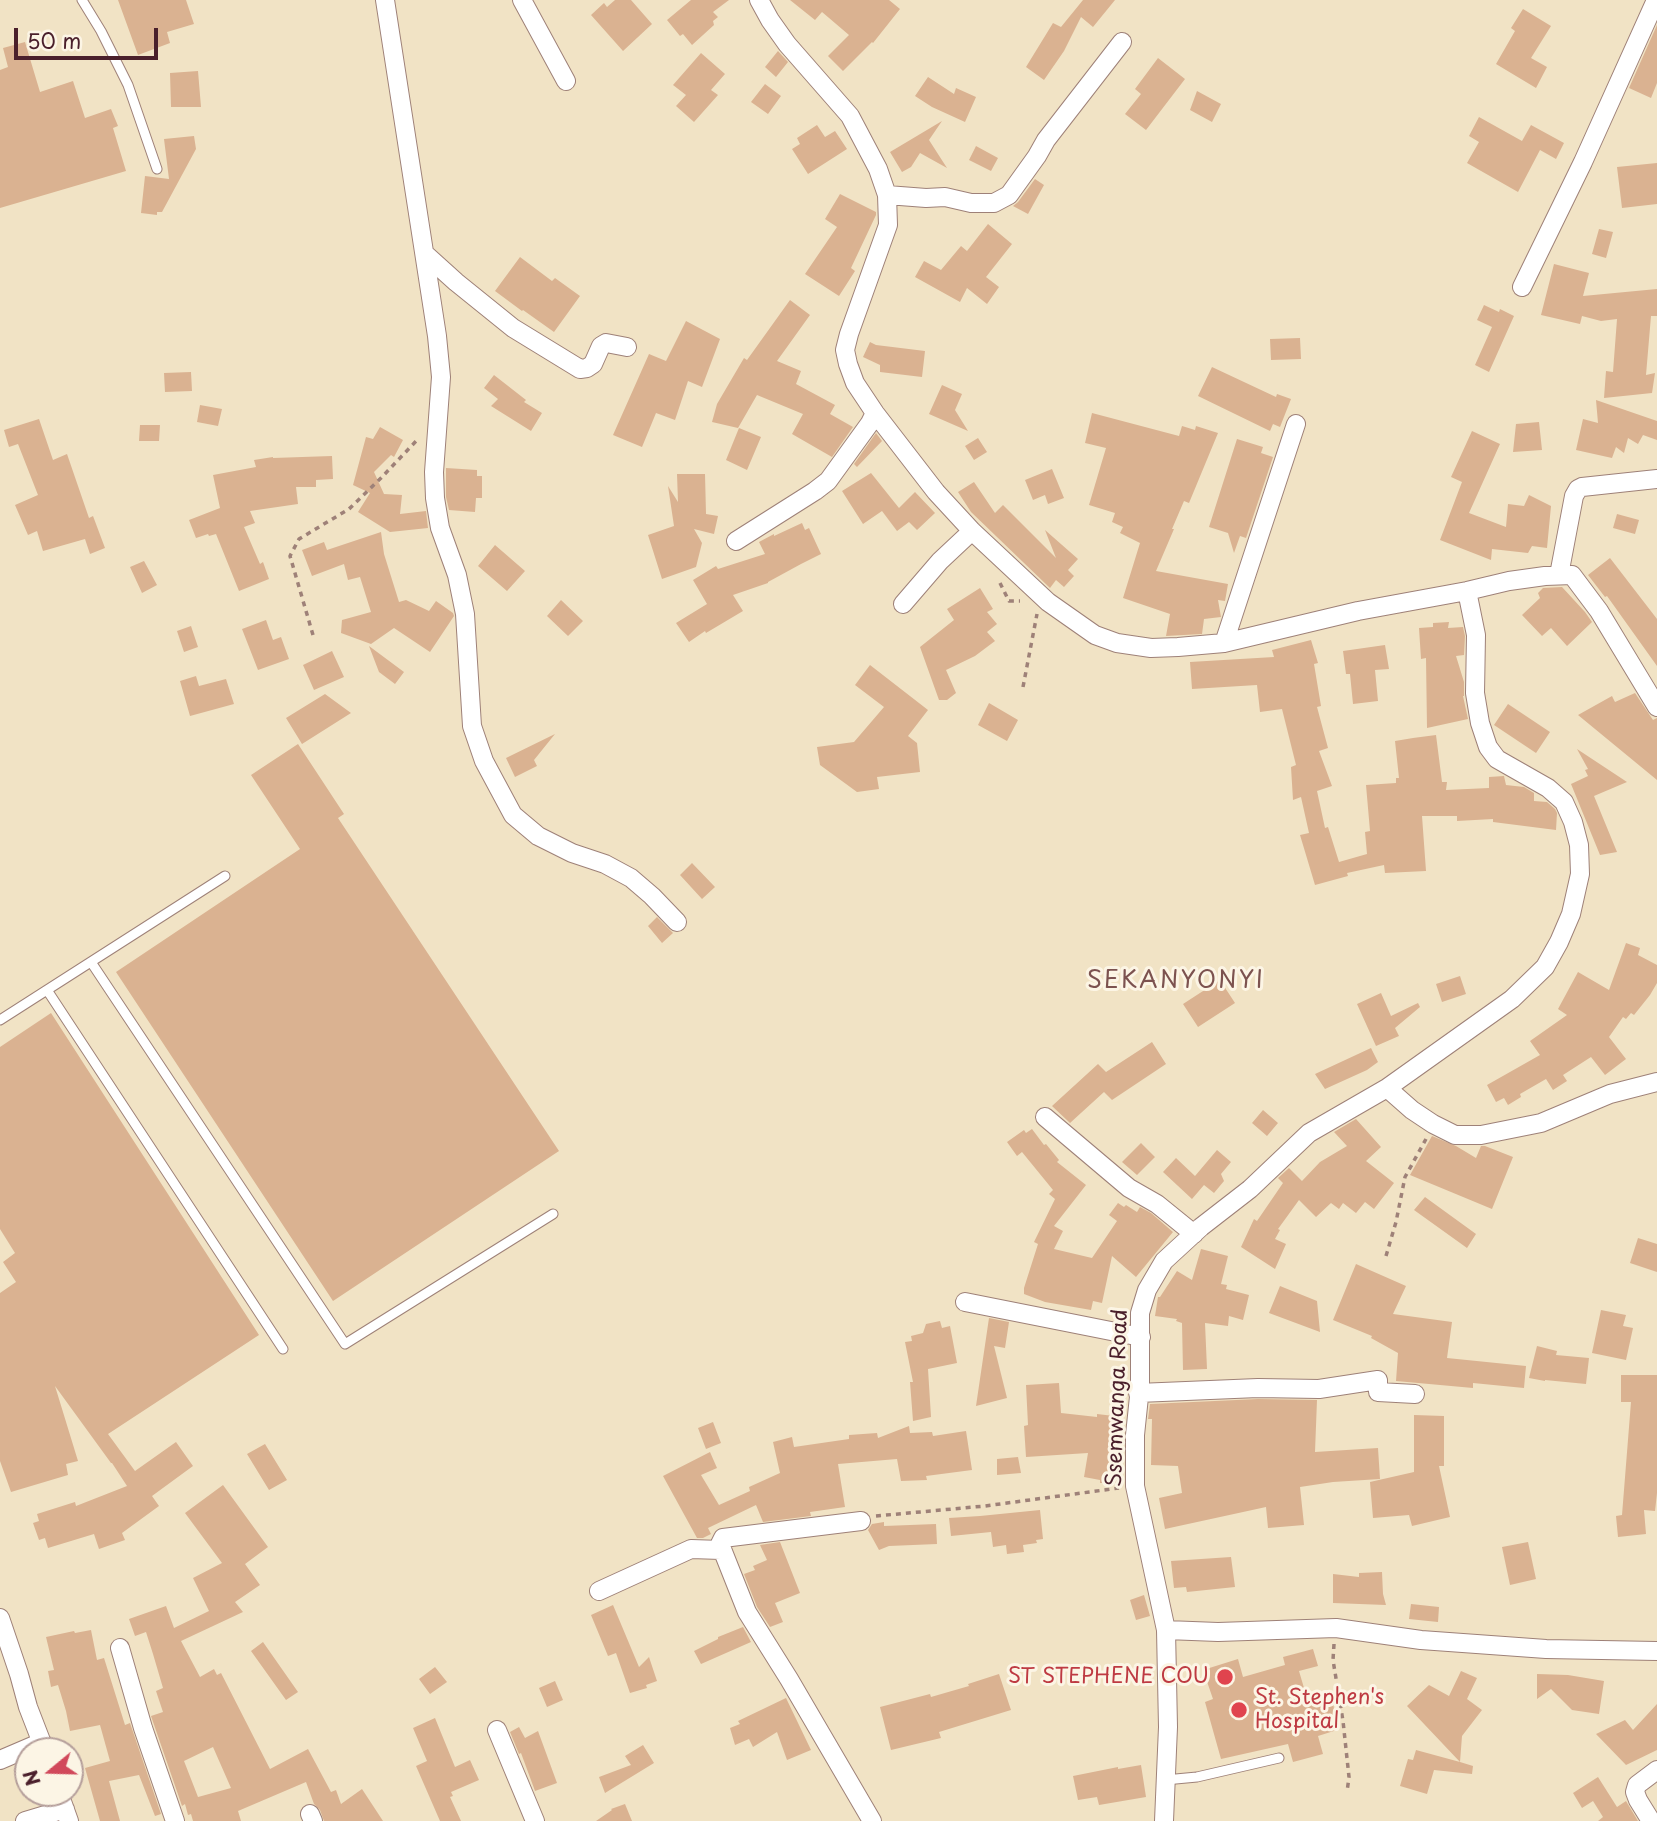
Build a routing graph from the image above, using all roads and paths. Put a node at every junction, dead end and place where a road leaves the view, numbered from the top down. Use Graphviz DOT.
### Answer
graph roads {
  1 [pos="82,0"];
  2 [pos="385,0"];
  3 [pos="522,0"];
  4 [pos="759,0"];
  5 [pos="1656,0"];
  6 [pos="1122,42"];
  7 [pos="566,81"];
  8 [pos="158,169"];
  9 [pos="887,195"];
  10 [pos="425,254"];
  11 [pos="1522,287"];
  12 [pos="627,347"];
  13 [pos="875,413"];
  14 [pos="439,415"];
  15 [pos="1296,424"];
  16 [pos="1657,480"];
  17 [pos="972,531"];
  18 [pos="736,541"];
  19 [pos="1559,575"];
  20 [pos="1467,591"];
  21 [pos="903,604"];
  22 [pos="1038,609"];
  23 [pos="313,635"];
  24 [pos="1224,643"];
  25 [pos="1023,687"];
  26 [pos="1657,707"];
  27 [pos="225,876"];
  28 [pos="677,922"];
  29 [pos="91,962"];
  30 [pos="47,990"];
  31 [pos="0,1020"];
  32 [pos="1657,1082"];
  33 [pos="1387,1088"];
  34 [pos="1045,1117"];
  35 [pos="1433,1125"];
  36 [pos="553,1214"];
  37 [pos="1194,1234"];
  38 [pos="1386,1256"];
  39 [pos="965,1302"];
  40 [pos="1141,1337"];
  41 [pos="283,1349"];
  42 [pos="1138,1393"];
  43 [pos="1415,1394"];
  44 [pos="1135,1486"];
  45 [pos="860,1521"];
  46 [pos="721,1550"];
  47 [pos="599,1591"];
  48 [pos="0,1618"];
  49 [pos="1336,1628"];
  50 [pos="1166,1630"];
  51 [pos="120,1648"];
  52 [pos="1657,1651"];
  53 [pos="0,1672"];
  54 [pos="19,1674"];
  55 [pos="498,1730"];
  56 [pos="39,1737"];
  57 [pos="1279,1758"];
  58 [pos="1657,1770"];
  59 [pos="1165,1780"];
  60 [pos="1347,1792"];
  61 [pos="65,1808"];
  62 [pos="25,1821"];
  63 [pos="175,1821"];
  64 [pos="535,1821"];
  65 [pos="872,1821"];
  66 [pos="1164,1821"];
  67 [pos="1651,1821"];
  1 -- 8 [label="lane"];
  2 -- 10 [label="street"];
  3 -- 7 [label="street"];
  4 -- 9 [label="street"];
  5 -- 11 [label="street"];
  6 -- 9 [label="street"];
  9 -- 13 [label="street"];
  10 -- 12 [label="street"];
  10 -- 14 [label="street"];
  13 -- 17 [label="street"];
  13 -- 18 [label="street"];
  14 -- 23 [label="path"];
  14 -- 28 [label="street"];
  15 -- 24 [label="street"];
  16 -- 19 [label="street"];
  17 -- 21 [label="street"];
  17 -- 24 [label="street"];
  19 -- 20 [label="street"];
  19 -- 26 [label="street"];
  20 -- 24 [label="street"];
  20 -- 33 [label="street, Ssemwanga Road"];
  22 -- 25 [label="path"];
  27 -- 29 [label="lane"];
  29 -- 30 [label="lane"];
  29 -- 36 [label="lane"];
  30 -- 31 [label="lane"];
  30 -- 41 [label="lane"];
  32 -- 35 [label="street"];
  33 -- 35 [label="street"];
  33 -- 37 [label="street, Ssemwanga Road"];
  34 -- 37 [label="street"];
  35 -- 38 [label="path"];
  37 -- 40 [label="street, Ssemwanga Road"];
  39 -- 40 [label="street"];
  40 -- 42 [label="street, Ssemwanga Road"];
  42 -- 43 [label="street"];
  42 -- 44 [label="street, Ssemwanga Road"];
  44 -- 45 [label="path"];
  44 -- 50 [label="street, Ssemwanga Road"];
  45 -- 46 [label="street"];
  46 -- 47 [label="street"];
  46 -- 65 [label="street"];
  48 -- 54 [label="street"];
  49 -- 50 [label="street"];
  49 -- 52 [label="street"];
  49 -- 60 [label="path"];
  50 -- 59 [label="street, Ssemwanga Road"];
  51 -- 63 [label="street"];
  53 -- 54 [label="street"];
  54 -- 56 [label="street"];
  55 -- 64 [label="street"];
  57 -- 59 [label="lane"];
  58 -- 67 [label="street"];
  59 -- 66 [label="street, Ssemwanga Road"];
  61 -- 62 [label="street"];
}
